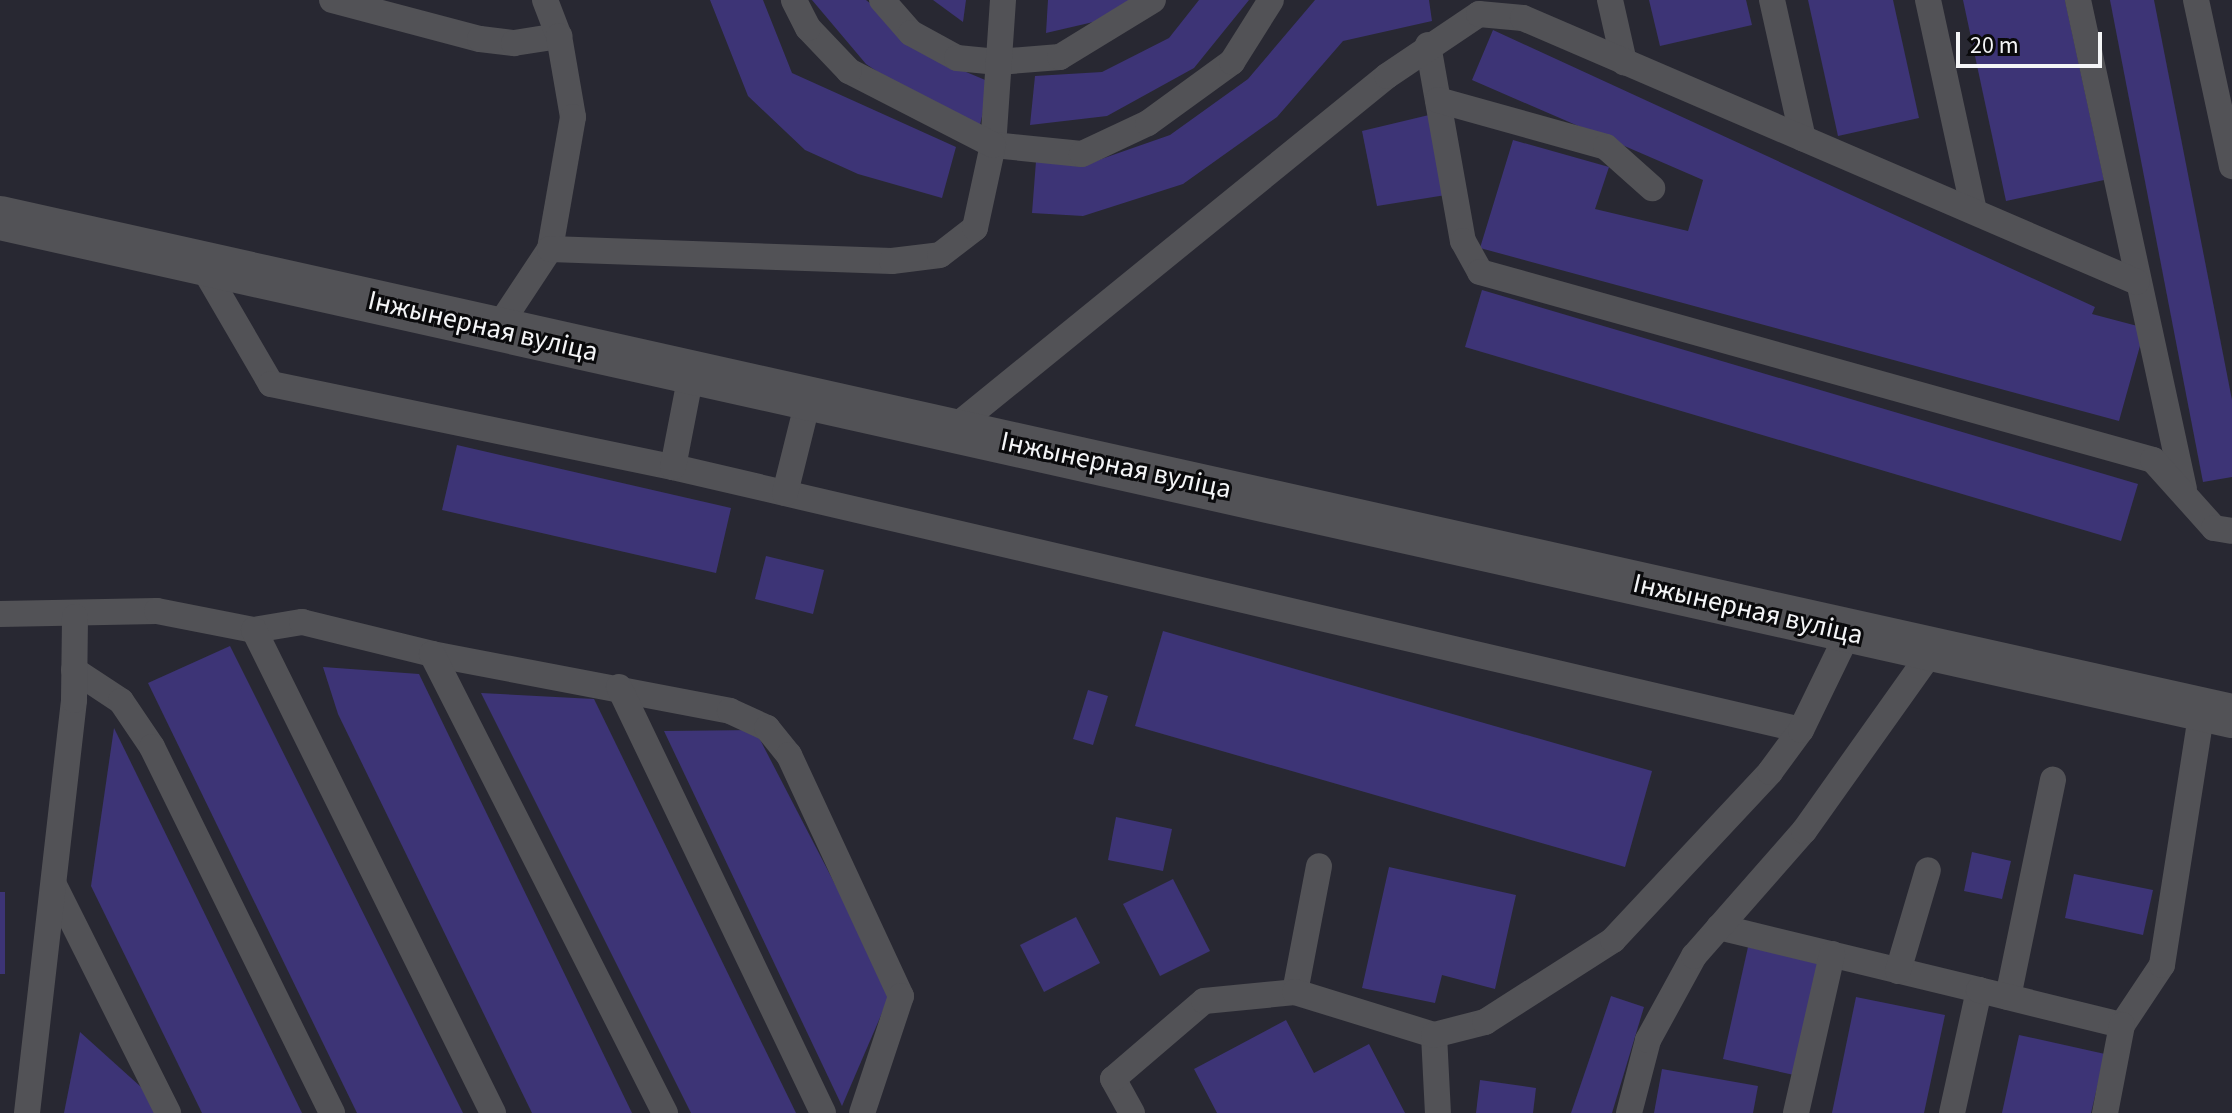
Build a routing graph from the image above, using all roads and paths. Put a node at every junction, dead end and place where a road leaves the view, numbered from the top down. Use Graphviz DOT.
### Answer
graph roads {
  1 [pos="332,0"];
  2 [pos="545,0"];
  3 [pos="794,0"];
  4 [pos="882,0"];
  5 [pos="1003,0"];
  6 [pos="1153,0"];
  7 [pos="1271,0"];
  8 [pos="1610,0"];
  9 [pos="1772,0"];
  10 [pos="1928,0"];
  11 [pos="2078,0"];
  12 [pos="2196,0"];
  13 [pos="1459,12"];
  14 [pos="559,36"];
  15 [pos="1428,45"];
  16 [pos="998,62"];
  17 [pos="1624,62"];
  18 [pos="1438,100"];
  19 [pos="1803,139"];
  20 [pos="993,145"];
  21 [pos="2232,166"];
  22 [pos="1652,188"];
  23 [pos="1974,211"];
  24 [pos="0,218"];
  25 [pos="550,249"];
  26 [pos="200,262"];
  27 [pos="2137,282"];
  28 [pos="497,329"];
  29 [pos="691,374"];
  30 [pos="808,401"];
  31 [pos="950,431"];
  32 [pos="673,467"];
  33 [pos="2184,489"];
  34 [pos="785,493"];
  35 [pos="2232,531"];
  36 [pos="0,614"];
  37 [pos="75,617"];
  38 [pos="254,630"];
  39 [pos="1848,633"];
  40 [pos="1932,651"];
  41 [pos="432,654"];
  42 [pos="74,670"];
  43 [pos="619,687"];
  44 [pos="2217,713"];
  45 [pos="1801,730"];
  46 [pos="2053,780"];
  47 [pos="1319,866"];
  48 [pos="1928,870"];
  49 [pos="54,885"];
  50 [pos="1719,927"];
  51 [pos="1832,954"];
  52 [pos="1898,971"];
  53 [pos="1979,990"];
  54 [pos="1295,992"];
  55 [pos="2008,997"];
  56 [pos="2122,1025"];
  57 [pos="1434,1035"];
  58 [pos="27,1113"];
  59 [pos="168,1113"];
  60 [pos="332,1113"];
  61 [pos="493,1113"];
  62 [pos="665,1113"];
  63 [pos="823,1113"];
  64 [pos="862,1113"];
  65 [pos="1132,1113"];
  66 [pos="1438,1113"];
  67 [pos="1629,1113"];
  68 [pos="1796,1113"];
  69 [pos="1952,1113"];
  70 [pos="2105,1113"];
  1 -- 14 [label="lane"];
  2 -- 14 [label="lane"];
  3 -- 20 [label="lane"];
  4 -- 16 [label="lane"];
  5 -- 16 [label="lane"];
  6 -- 16 [label="lane"];
  7 -- 20 [label="lane"];
  8 -- 17 [label="lane"];
  9 -- 19 [label="lane"];
  10 -- 23 [label="lane"];
  11 -- 27 [label="lane"];
  12 -- 21 [label="lane"];
  13 -- 15 [label="lane"];
  13 -- 17 [label="lane"];
  14 -- 25 [label="lane"];
  15 -- 18 [label="lane"];
  15 -- 31 [label="lane"];
  16 -- 20 [label="lane"];
  17 -- 19 [label="lane"];
  18 -- 22 [label="lane"];
  18 -- 33 [label="lane"];
  19 -- 23 [label="lane"];
  20 -- 25 [label="lane"];
  23 -- 27 [label="lane"];
  24 -- 26 [label="street, Інжынерная вуліца"];
  25 -- 28 [label="lane"];
  26 -- 28 [label="street, Інжынерная вуліца"];
  26 -- 32 [label="lane"];
  27 -- 33 [label="lane"];
  28 -- 29 [label="street, Інжынерная вуліца"];
  29 -- 30 [label="street, Інжынерная вуліца"];
  29 -- 32 [label="lane"];
  30 -- 31 [label="street, Інжынерная вуліца"];
  30 -- 34 [label="lane"];
  31 -- 39 [label="street, Інжынерная вуліца"];
  32 -- 34 [label="lane"];
  33 -- 35 [label="lane"];
  34 -- 45 [label="lane"];
  36 -- 37 [label="lane"];
  37 -- 38 [label="lane"];
  37 -- 42 [label="lane"];
  38 -- 41 [label="lane"];
  38 -- 61 [label="lane"];
  39 -- 40 [label="street, Інжынерная вуліца"];
  39 -- 45 [label="lane"];
  40 -- 44 [label="street, Інжынерная вуліца"];
  40 -- 50 [label="lane"];
  41 -- 43 [label="lane"];
  41 -- 62 [label="lane"];
  42 -- 49 [label="lane"];
  42 -- 60 [label="lane"];
  43 -- 63 [label="lane"];
  43 -- 64 [label="lane"];
  44 -- 56 [label="lane"];
  45 -- 57 [label="lane"];
  46 -- 55 [label="lane"];
  47 -- 54 [label="lane"];
  48 -- 52 [label="lane"];
  49 -- 58 [label="lane"];
  49 -- 59 [label="lane"];
  50 -- 51 [label="lane"];
  50 -- 67 [label="lane"];
  51 -- 52 [label="lane"];
  51 -- 68 [label="lane"];
  52 -- 53 [label="lane"];
  53 -- 55 [label="lane"];
  53 -- 69 [label="lane"];
  54 -- 57 [label="lane"];
  54 -- 65 [label="lane"];
  55 -- 56 [label="lane"];
  56 -- 70 [label="lane"];
  57 -- 66 [label="lane"];
}
